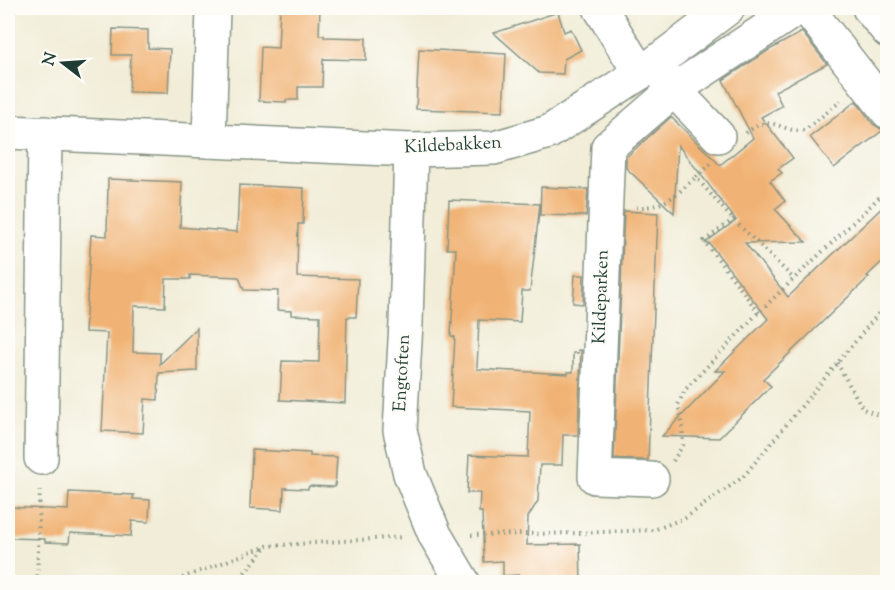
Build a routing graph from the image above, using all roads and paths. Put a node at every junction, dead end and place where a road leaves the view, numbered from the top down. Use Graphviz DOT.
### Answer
graph roads {
  1 [pos="213,8"];
  2 [pos="600,8"];
  3 [pos="728,8"];
  4 [pos="798,8"];
  5 [pos="807,8"];
  6 [pos="870,8"];
  7 [pos="888,31"];
  8 [pos="647,68"];
  9 [pos="865,82"];
  10 [pos="674,90"];
  11 [pos="888,111"];
  12 [pos="8,132"];
  13 [pos="45,133"];
  14 [pos="208,141"];
  15 [pos="724,145"];
  16 [pos="411,150"];
  17 [pos="696,177"];
  18 [pos="888,189"];
  19 [pos="606,206"];
  20 [pos="734,219"];
  21 [pos="794,279"];
  22 [pos="888,302"];
  23 [pos="759,313"];
  24 [pos="837,363"];
  25 [pos="888,419"];
  26 [pos="40,458"];
  27 [pos="652,479"];
  28 [pos="435,535"];
  29 [pos="267,546"];
  30 [pos="37,582"];
  31 [pos="171,582"];
  32 [pos="237,582"];
  33 [pos="463,582"];
  1 -- 14 [label="street"];
  2 -- 8 [label="street"];
  3 -- 8 [label="street, Kildebakken"];
  4 -- 10 [label="street, Kildeparken"];
  5 -- 9 [label="street"];
  6 -- 7 [label="street"];
  8 -- 10 [label="street"];
  8 -- 16 [label="street, Kildebakken"];
  9 -- 11 [label="street"];
  9 -- 15 [label="path"];
  10 -- 15 [label="street"];
  10 -- 19 [label="street, Kildeparken"];
  12 -- 13 [label="street, Kildebakken"];
  13 -- 14 [label="street, Kildebakken"];
  13 -- 26 [label="street"];
  14 -- 16 [label="street, Kildebakken"];
  15 -- 17 [label="path"];
  16 -- 28 [label="street, Engtoften"];
  17 -- 19 [label="path"];
  17 -- 20 [label="path"];
  18 -- 21 [label="path"];
  19 -- 27 [label="street, Kildeparken"];
  20 -- 21 [label="path"];
  20 -- 23 [label="path"];
  21 -- 23 [label="path"];
  22 -- 24 [label="path"];
  23 -- 27 [label="path"];
  24 -- 25 [label="path"];
  24 -- 28 [label="path"];
  26 -- 30 [label="path"];
  28 -- 29 [label="path"];
  28 -- 33 [label="street, Engtoften"];
  29 -- 31 [label="path"];
  29 -- 32 [label="path"];
}
